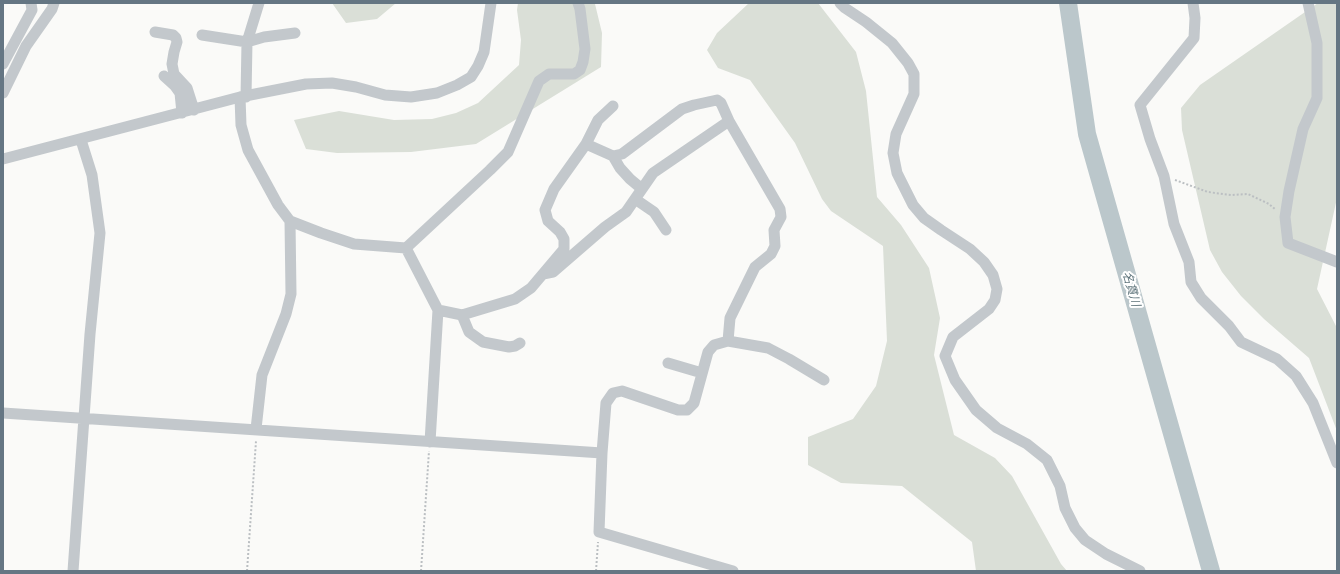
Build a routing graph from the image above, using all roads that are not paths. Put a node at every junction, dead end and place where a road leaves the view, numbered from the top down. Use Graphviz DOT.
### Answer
graph roads {
  1 [pos="31,3"];
  2 [pos="54,3"];
  3 [pos="258,3"];
  4 [pos="491,3"];
  5 [pos="578,3"];
  6 [pos="840,3"];
  7 [pos="1193,3"];
  8 [pos="1308,3"];
  9 [pos="155,32"];
  10 [pos="295,33"];
  11 [pos="202,35"];
  12 [pos="246,42"];
  13 [pos="3,64"];
  14 [pos="164,76"];
  15 [pos="3,93"];
  16 [pos="243,97"];
  17 [pos="613,106"];
  18 [pos="194,110"];
  19 [pos="182,113"];
  20 [pos="729,121"];
  21 [pos="81,140"];
  22 [pos="586,144"];
  23 [pos="613,156"];
  24 [pos="3,159"];
  25 [pos="642,189"];
  26 [pos="635,199"];
  27 [pos="290,221"];
  28 [pos="666,230"];
  29 [pos="406,248"];
  30 [pos="1337,262"];
  31 [pos="543,274"];
  32 [pos="438,310"];
  33 [pos="462,315"];
  34 [pos="728,341"];
  35 [pos="520,343"];
  36 [pos="668,362"];
  37 [pos="702,373"];
  38 [pos="824,380"];
  39 [pos="3,413"];
  40 [pos="84,419"];
  41 [pos="256,429"];
  42 [pos="430,442"];
  43 [pos="602,452"];
  44 [pos="1337,463"];
  45 [pos="73,571"];
  46 [pos="733,571"];
  47 [pos="1140,571"];
  1 -- 13 [label="street"];
  2 -- 15 [label="street"];
  3 -- 12 [label="street"];
  4 -- 16 [label="street"];
  5 -- 29 [label="street"];
  6 -- 47 [label="street"];
  7 -- 44 [label="street"];
  8 -- 30 [label="street"];
  9 -- 18 [label="street"];
  10 -- 12 [label="street"];
  11 -- 12 [label="street"];
  12 -- 16 [label="street"];
  14 -- 19 [label="street"];
  16 -- 18 [label="street"];
  16 -- 27 [label="street"];
  17 -- 22 [label="street"];
  18 -- 19 [label="street"];
  19 -- 21 [label="street"];
  20 -- 23 [label="street"];
  20 -- 25 [label="street"];
  20 -- 34 [label="street"];
  21 -- 24 [label="street"];
  21 -- 40 [label="street"];
  22 -- 23 [label="street"];
  22 -- 31 [label="street"];
  23 -- 25 [label="street"];
  25 -- 26 [label="street"];
  26 -- 28 [label="street"];
  26 -- 31 [label="street"];
  27 -- 29 [label="street"];
  27 -- 41 [label="street"];
  29 -- 32 [label="street"];
  31 -- 33 [label="street"];
  32 -- 33 [label="street"];
  32 -- 42 [label="street"];
  33 -- 35 [label="street"];
  34 -- 37 [label="street"];
  34 -- 38 [label="street"];
  36 -- 37 [label="street"];
  37 -- 43 [label="street"];
  39 -- 40 [label="street"];
  40 -- 41 [label="street"];
  40 -- 45 [label="street"];
  41 -- 42 [label="street"];
  42 -- 43 [label="street"];
  43 -- 46 [label="street"];
}
